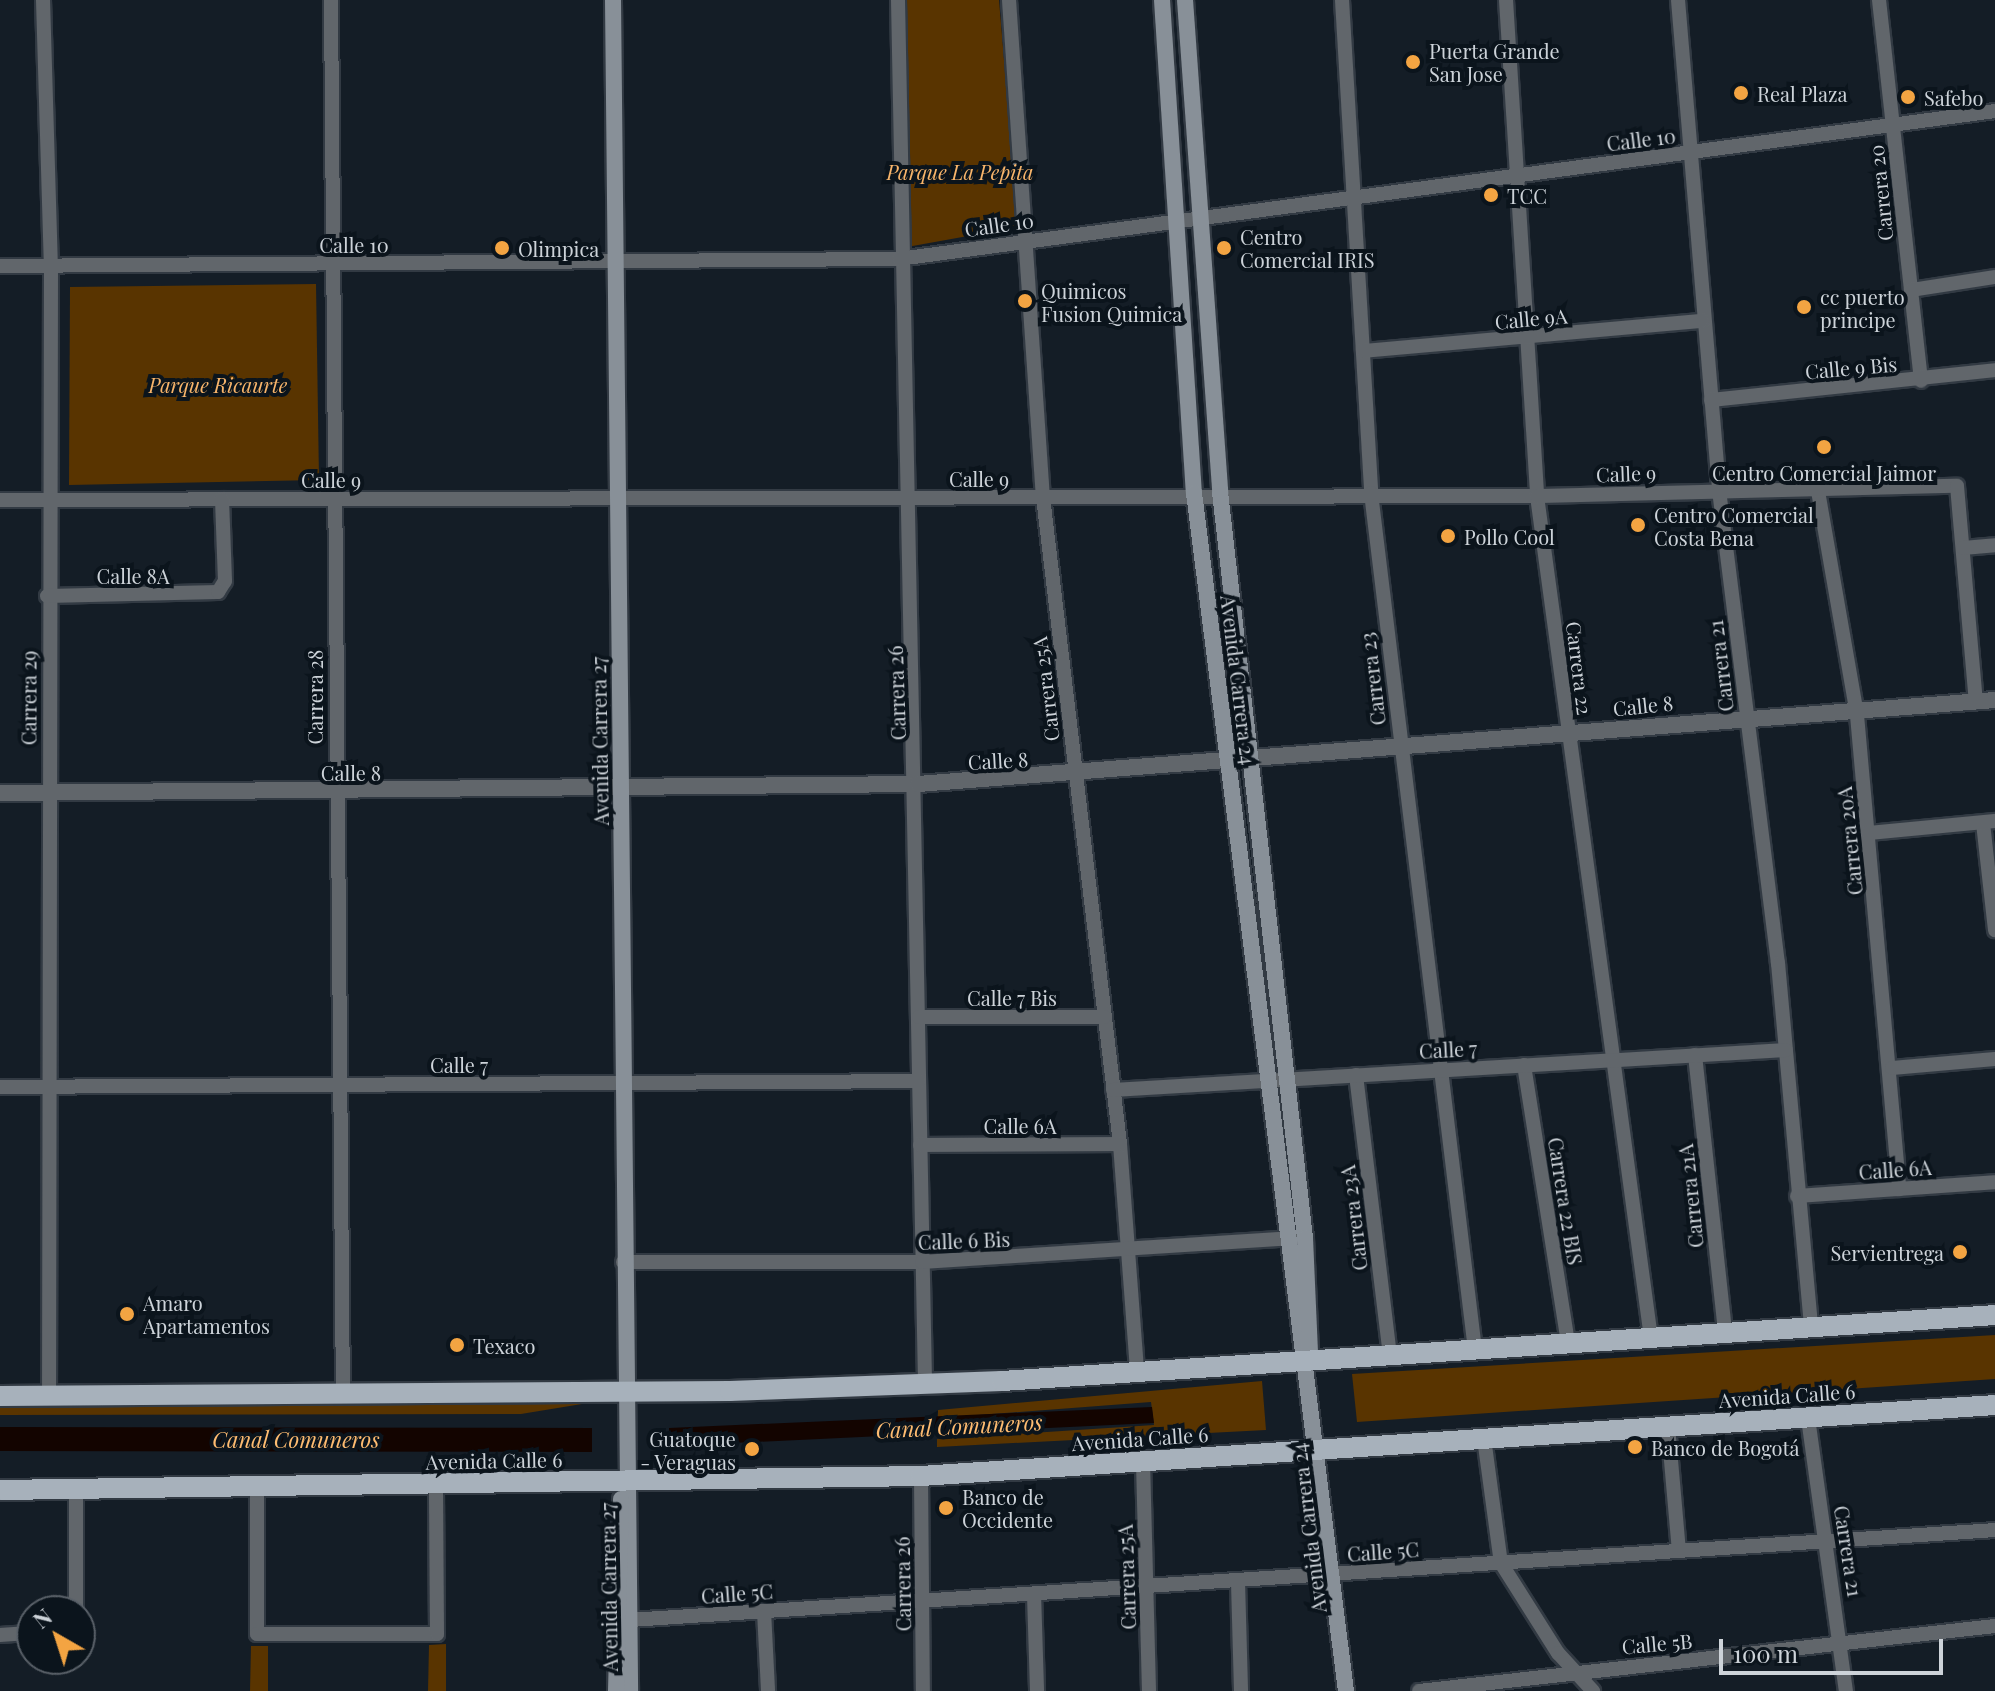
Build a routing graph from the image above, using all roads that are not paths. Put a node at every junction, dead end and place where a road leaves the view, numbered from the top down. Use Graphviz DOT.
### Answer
graph roads {
  1 [pos="43,0"];
  2 [pos="331,0"];
  3 [pos="613,0"];
  4 [pos="898,0"];
  5 [pos="1009,0"];
  6 [pos="1162,0"];
  7 [pos="1185,0"];
  8 [pos="1342,0"];
  9 [pos="1506,0"];
  10 [pos="1678,0"];
  11 [pos="1879,0"];
  12 [pos="1995,111"];
  13 [pos="1892,126"];
  14 [pos="1690,153"];
  15 [pos="1516,174"];
  16 [pos="1356,195"];
  17 [pos="1196,215"];
  18 [pos="1174,219"];
  19 [pos="1030,240"];
  20 [pos="899,259"];
  21 [pos="615,262"];
  22 [pos="328,265"];
  23 [pos="0,266"];
  24 [pos="51,266"];
  25 [pos="1995,277"];
  26 [pos="1911,290"];
  27 [pos="1702,321"];
  28 [pos="1525,339"];
  29 [pos="1363,351"];
  30 [pos="1995,370"];
  31 [pos="1921,381"];
  32 [pos="1711,400"];
  33 [pos="1719,490"];
  34 [pos="1818,491"];
  35 [pos="1220,492"];
  36 [pos="1194,493"];
  37 [pos="1371,493"];
  38 [pos="1537,496"];
  39 [pos="1043,497"];
  40 [pos="335,498"];
  41 [pos="910,498"];
  42 [pos="47,499"];
  43 [pos="222,499"];
  44 [pos="0,500"];
  45 [pos="613,500"];
  46 [pos="1995,545"];
  47 [pos="1963,548"];
  48 [pos="47,596"];
  49 [pos="1995,700"];
  50 [pos="1976,702"];
  51 [pos="1745,715"];
  52 [pos="1857,715"];
  53 [pos="1568,733"];
  54 [pos="1400,749"];
  55 [pos="1249,759"];
  56 [pos="1229,761"];
  57 [pos="1075,775"];
  58 [pos="918,784"];
  59 [pos="334,792"];
  60 [pos="620,792"];
  61 [pos="0,793"];
  62 [pos="48,793"];
  63 [pos="1989,822"];
  64 [pos="1868,833"];
  65 [pos="1995,930"];
  66 [pos="919,1017"];
  67 [pos="1104,1017"];
  68 [pos="1786,1050"];
  69 [pos="1695,1055"];
  70 [pos="1995,1059"];
  71 [pos="1615,1060"];
  72 [pos="1524,1065"];
  73 [pos="1892,1068"];
  74 [pos="1439,1070"];
  75 [pos="1356,1075"];
  76 [pos="1287,1079"];
  77 [pos="1264,1080"];
  78 [pos="919,1081"];
  79 [pos="622,1083"];
  80 [pos="337,1085"];
  81 [pos="51,1086"];
  82 [pos="0,1087"];
  83 [pos="1113,1090"];
  84 [pos="1120,1144"];
  85 [pos="920,1145"];
  86 [pos="1995,1182"];
  87 [pos="1899,1189"];
  88 [pos="1797,1196"];
  89 [pos="1305,1238"];
  90 [pos="1285,1239"];
  91 [pos="1131,1253"];
  92 [pos="623,1262"];
  93 [pos="922,1262"];
  94 [pos="1995,1315"];
  95 [pos="1811,1327"];
  96 [pos="1725,1333"];
  97 [pos="1651,1338"];
  98 [pos="1568,1343"];
  99 [pos="1475,1350"];
  100 [pos="1390,1356"];
  101 [pos="1309,1361"];
  102 [pos="1137,1372"];
  103 [pos="925,1384"];
  104 [pos="624,1392"];
  105 [pos="343,1394"];
  106 [pos="49,1395"];
  107 [pos="0,1396"];
  108 [pos="1995,1405"];
  109 [pos="1808,1418"];
  110 [pos="1668,1426"];
  111 [pos="1484,1438"];
  112 [pos="1319,1449"];
  113 [pos="1143,1462"];
  114 [pos="921,1476"];
  115 [pos="624,1482"];
  116 [pos="436,1484"];
  117 [pos="257,1486"];
  118 [pos="76,1489"];
  119 [pos="0,1490"];
  120 [pos="1995,1530"];
  121 [pos="1827,1536"];
  122 [pos="1679,1551"];
  123 [pos="1501,1563"];
  124 [pos="1334,1574"];
  125 [pos="1238,1582"];
  126 [pos="1147,1587"];
  127 [pos="1034,1594"];
  128 [pos="76,1595"];
  129 [pos="922,1602"];
  130 [pos="764,1611"];
  131 [pos="630,1620"];
  132 [pos="1995,1626"];
  133 [pos="1843,1644"];
  134 [pos="1573,1670"];
  135 [pos="616,1691"];
  136 [pos="630,1691"];
  137 [pos="768,1691"];
  138 [pos="923,1691"];
  139 [pos="1037,1691"];
  140 [pos="1149,1691"];
  141 [pos="1241,1691"];
  142 [pos="1346,1691"];
  143 [pos="1419,1691"];
  144 [pos="1593,1691"];
  145 [pos="1846,1691"];
  1 -- 24 [label="street, Carrera 29"];
  2 -- 22 [label="street, Carrera 28"];
  3 -- 21 [label="main road, Avenida Carrera 27"];
  4 -- 20 [label="street, Carrera 26"];
  5 -- 19 [label="street, Carrera 25A"];
  6 -- 18 [label="main road, Avenida Carrera 24"];
  7 -- 17 [label="main road, Avenida Carrera 24"];
  8 -- 16 [label="street, Carrera 23"];
  9 -- 15 [label="street, Carrera 22"];
  10 -- 14 [label="street, Carrera 21"];
  11 -- 13 [label="street, Carrera 20"];
  12 -- 13 [label="street, Calle 10"];
  13 -- 14 [label="street, Calle 10"];
  13 -- 26 [label="street, Carrera 20"];
  14 -- 15 [label="street, Calle 10"];
  14 -- 27 [label="street, Carrera 21"];
  15 -- 16 [label="street, Calle 10"];
  15 -- 28 [label="street, Carrera 22"];
  16 -- 17 [label="street, Calle 10"];
  16 -- 29 [label="street, Carrera 23"];
  17 -- 18 [label="street, Calle 10"];
  17 -- 35 [label="main road, Avenida Carrera 24"];
  18 -- 19 [label="street, Calle 10"];
  18 -- 36 [label="main road, Avenida Carrera 24"];
  19 -- 20 [label="street, Calle 10"];
  19 -- 39 [label="street, Carrera 25A"];
  20 -- 21 [label="street, Calle 10"];
  20 -- 41 [label="street, Carrera 26"];
  21 -- 22 [label="street, Calle 10"];
  21 -- 45 [label="main road, Avenida Carrera 27"];
  22 -- 24 [label="street, Calle 10"];
  22 -- 40 [label="street, Carrera 28"];
  23 -- 24 [label="street, Calle 10"];
  24 -- 42 [label="street, Carrera 29"];
  25 -- 26 [label="street"];
  26 -- 31 [label="street, Carrera 20"];
  27 -- 28 [label="street, Calle 9A"];
  27 -- 32 [label="street, Carrera 21"];
  28 -- 29 [label="street, Calle 9A"];
  28 -- 38 [label="street, Carrera 22"];
  29 -- 37 [label="street, Carrera 23"];
  30 -- 31 [label="street, Calle 9 Bis"];
  31 -- 32 [label="street, Calle 9 Bis"];
  32 -- 33 [label="street, Carrera 21"];
  33 -- 34 [label="street, Calle 9"];
  33 -- 38 [label="street, Calle 9"];
  33 -- 51 [label="street, Carrera 21"];
  34 -- 47 [label="street, Calle 9"];
  34 -- 52 [label="street, Carrera 20A"];
  35 -- 36 [label="street, Calle 9"];
  35 -- 37 [label="street, Calle 9"];
  35 -- 55 [label="main road, Avenida Carrera 24"];
  36 -- 39 [label="street, Calle 9"];
  36 -- 56 [label="main road, Avenida Carrera 24"];
  37 -- 38 [label="street, Calle 9"];
  37 -- 54 [label="street, Carrera 23"];
  38 -- 53 [label="street, Carrera 22"];
  39 -- 41 [label="street, Calle 9"];
  39 -- 57 [label="street, Carrera 25A"];
  40 -- 43 [label="street, Calle 9"];
  40 -- 45 [label="street, Calle 9"];
  40 -- 59 [label="street, Carrera 28"];
  41 -- 45 [label="street, Calle 9"];
  41 -- 58 [label="street, Carrera 26"];
  42 -- 43 [label="street, Calle 9"];
  42 -- 44 [label="street, Calle 9"];
  42 -- 48 [label="street, Carrera 29"];
  43 -- 48 [label="street, Calle 8A"];
  45 -- 60 [label="main road, Avenida Carrera 27"];
  46 -- 47 [label="street"];
  47 -- 50 [label="street"];
  48 -- 62 [label="street, Carrera 29"];
  49 -- 50 [label="street, Calle 8"];
  50 -- 52 [label="street, Calle 8"];
  51 -- 52 [label="street, Calle 8"];
  51 -- 53 [label="street, Calle 8"];
  51 -- 68 [label="street, Carrera 21"];
  52 -- 64 [label="street, Carrera 20A"];
  53 -- 54 [label="street, Calle 8"];
  53 -- 71 [label="street, Carrera 22"];
  54 -- 55 [label="street, Calle 8"];
  54 -- 74 [label="street, Carrera 23"];
  55 -- 56 [label="street, Calle 8"];
  55 -- 76 [label="main road, Avenida Carrera 24"];
  56 -- 57 [label="street, Calle 8"];
  56 -- 77 [label="main road, Avenida Carrera 24"];
  57 -- 58 [label="street, Calle 8"];
  57 -- 67 [label="street, Carrera 25A"];
  58 -- 60 [label="street, Calle 8"];
  58 -- 66 [label="street, Carrera 26"];
  59 -- 60 [label="street, Calle 8"];
  59 -- 62 [label="street, Calle 8"];
  59 -- 80 [label="street, Carrera 28"];
  60 -- 79 [label="main road, Avenida Carrera 27"];
  61 -- 62 [label="street, Calle 8"];
  62 -- 81 [label="street, Carrera 29"];
  63 -- 64 [label="street"];
  63 -- 65 [label="street"];
  64 -- 73 [label="street, Carrera 20A"];
  66 -- 67 [label="street, Calle 7 Bis"];
  66 -- 78 [label="street, Carrera 26"];
  67 -- 83 [label="street, Carrera 25A"];
  68 -- 69 [label="street, Calle 7"];
  68 -- 88 [label="street, Carrera 21"];
  69 -- 71 [label="street, Calle 7"];
  69 -- 96 [label="street, Carrera 21A"];
  70 -- 73 [label="street"];
  71 -- 72 [label="street, Calle 7"];
  71 -- 97 [label="street, Carrera 22"];
  72 -- 74 [label="street, Calle 7"];
  72 -- 98 [label="street, Carrera 22 BIS"];
  73 -- 87 [label="street, Carrera 20A"];
  74 -- 75 [label="street, Calle 7"];
  74 -- 99 [label="street, Carrera 23"];
  75 -- 76 [label="street, Calle 7"];
  75 -- 100 [label="street, Carrera 23A"];
  76 -- 77 [label="street, Calle 7"];
  76 -- 89 [label="main road, Avenida Carrera 24"];
  77 -- 83 [label="street, Calle 7"];
  77 -- 90 [label="main road, Avenida Carrera 24"];
  78 -- 79 [label="street, Calle 7"];
  78 -- 85 [label="street, Carrera 26"];
  79 -- 80 [label="street, Calle 7"];
  79 -- 92 [label="main road, Avenida Carrera 27"];
  80 -- 81 [label="street, Calle 7"];
  80 -- 105 [label="street, Carrera 28"];
  81 -- 82 [label="street, Calle 7"];
  81 -- 106 [label="street, Carrera 29"];
  83 -- 84 [label="street, Carrera 25A"];
  84 -- 85 [label="street, Calle 6A"];
  84 -- 91 [label="street, Carrera 25A"];
  85 -- 93 [label="street, Carrera 26"];
  86 -- 87 [label="street, Calle 6A"];
  87 -- 88 [label="street, Calle 6A"];
  88 -- 95 [label="street, Carrera 21"];
  89 -- 90 [label="street, Calle 6 Bis"];
  89 -- 101 [label="main road, Avenida Carrera 24"];
  90 -- 91 [label="street, Calle 6 Bis"];
  90 -- 101 [label="main road, Avenida Carrera 24"];
  91 -- 93 [label="street, Calle 6 Bis"];
  91 -- 102 [label="street, Carrera 25A"];
  92 -- 93 [label="street, Calle 6 Bis"];
  92 -- 104 [label="main road, Avenida Carrera 27"];
  93 -- 103 [label="street, Carrera 26"];
  94 -- 95 [label="main road"];
  95 -- 96 [label="main road"];
  96 -- 97 [label="main road"];
  97 -- 98 [label="main road"];
  98 -- 99 [label="main road"];
  99 -- 100 [label="main road"];
  100 -- 101 [label="main road"];
  101 -- 102 [label="main road"];
  101 -- 112 [label="main road, Avenida Carrera 24"];
  102 -- 103 [label="main road"];
  103 -- 104 [label="main road"];
  104 -- 105 [label="main road"];
  104 -- 115 [label="main road, Avenida Carrera 27"];
  105 -- 106 [label="main road"];
  106 -- 107 [label="main road"];
  108 -- 109 [label="main road, Avenida Calle 6"];
  109 -- 110 [label="main road, Avenida Calle 6"];
  109 -- 121 [label="street, Carrera 21"];
  110 -- 111 [label="main road, Avenida Calle 6"];
  110 -- 122 [label="street"];
  111 -- 112 [label="main road, Avenida Calle 6"];
  111 -- 123 [label="street"];
  112 -- 113 [label="main road, Avenida Calle 6"];
  112 -- 124 [label="main road, Avenida Carrera 24"];
  113 -- 114 [label="main road, Avenida Calle 6"];
  113 -- 126 [label="street, Carrera 25A"];
  114 -- 115 [label="main road, Avenida Calle 6"];
  114 -- 129 [label="street, Carrera 26"];
  115 -- 116 [label="main road, Avenida Calle 6"];
  115 -- 131 [label="main road, Avenida Carrera 27"];
  115 -- 135 [label="main road, Avenida Carrera 27"];
  116 -- 117 [label="main road, Avenida Calle 6"];
  116 -- 117 [label="street"];
  117 -- 118 [label="main road, Avenida Calle 6"];
  118 -- 119 [label="main road, Avenida Calle 6"];
  118 -- 128 [label="street"];
  120 -- 121 [label="street, Calle 5C"];
  121 -- 122 [label="street, Calle 5C"];
  121 -- 133 [label="street, Carrera 21"];
  122 -- 123 [label="street, Calle 5C"];
  123 -- 124 [label="street, Calle 5C"];
  123 -- 134 [label="street"];
  124 -- 125 [label="street, Calle 5C"];
  124 -- 142 [label="main road, Avenida Carrera 24"];
  125 -- 126 [label="street, Calle 5C"];
  125 -- 141 [label="street"];
  126 -- 127 [label="street, Calle 5C"];
  126 -- 140 [label="street, Carrera 25A"];
  127 -- 129 [label="street, Calle 5C"];
  127 -- 139 [label="street"];
  129 -- 130 [label="street, Calle 5C"];
  129 -- 138 [label="street, Carrera 26"];
  130 -- 131 [label="street, Calle 5C"];
  130 -- 137 [label="street"];
  131 -- 136 [label="main road, Avenida Carrera 27"];
  132 -- 133 [label="street, Calle 5B"];
  133 -- 134 [label="street, Calle 5B"];
  133 -- 145 [label="street, Carrera 21"];
  134 -- 143 [label="street, Calle 5B"];
  134 -- 144 [label="street"];
}
